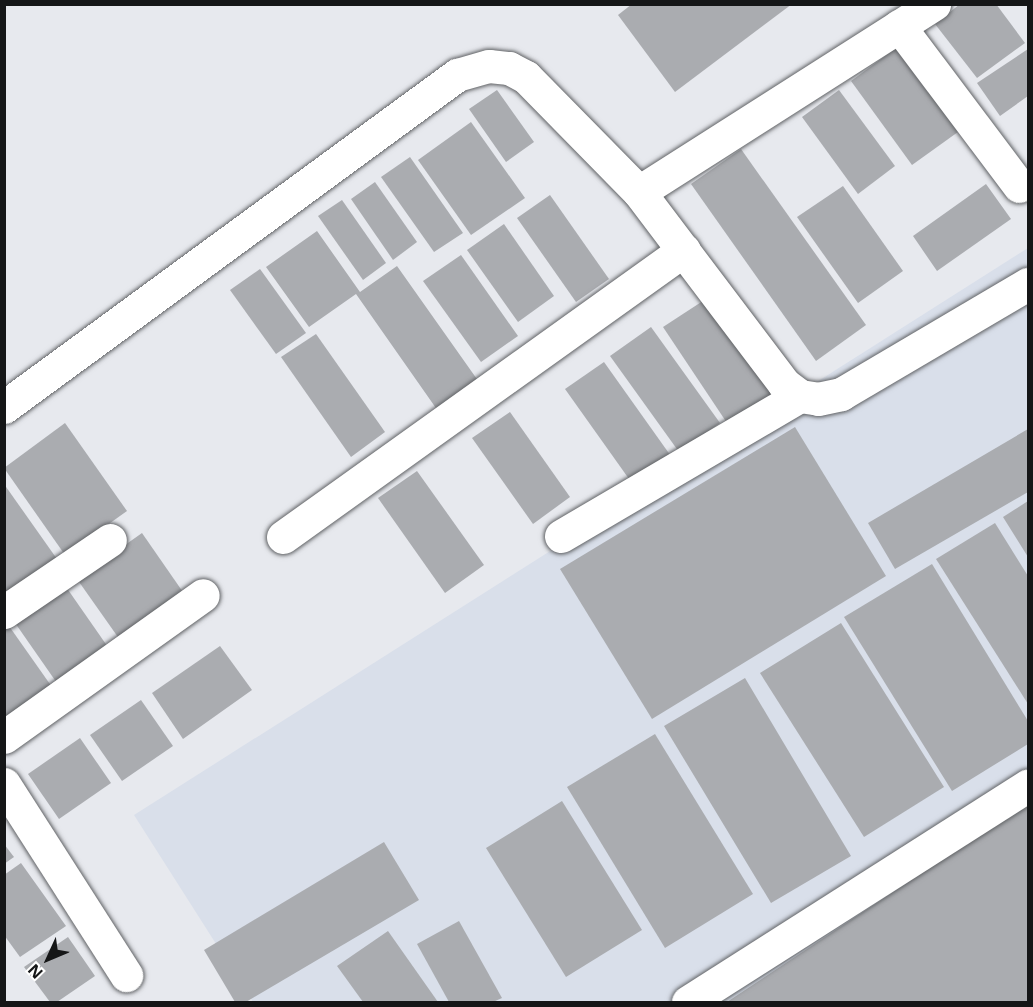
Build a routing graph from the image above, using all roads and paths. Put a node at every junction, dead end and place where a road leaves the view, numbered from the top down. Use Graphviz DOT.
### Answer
graph roads {
  1 [pos="934,4"];
  2 [pos="899,26"];
  3 [pos="1019,186"];
  4 [pos="639,192"];
  5 [pos="684,250"];
  6 [pos="1029,284"];
  7 [pos="800,396"];
  8 [pos="4,407"];
  9 [pos="561,536"];
  10 [pos="283,537"];
  11 [pos="110,540"];
  12 [pos="203,595"];
  13 [pos="4,612"];
  14 [pos="4,737"];
  15 [pos="4,784"];
  16 [pos="1029,784"];
  17 [pos="126,975"];
  18 [pos="688,1002"];
  1 -- 2 [label="street"];
  2 -- 3 [label="street"];
  2 -- 4 [label="street"];
  4 -- 5 [label="street"];
  4 -- 8 [label="street"];
  5 -- 7 [label="street"];
  5 -- 10 [label="street"];
  6 -- 7 [label="street"];
  7 -- 9 [label="street"];
  11 -- 13 [label="street"];
  12 -- 14 [label="street"];
  15 -- 17 [label="street"];
  16 -- 18 [label="street"];
}
